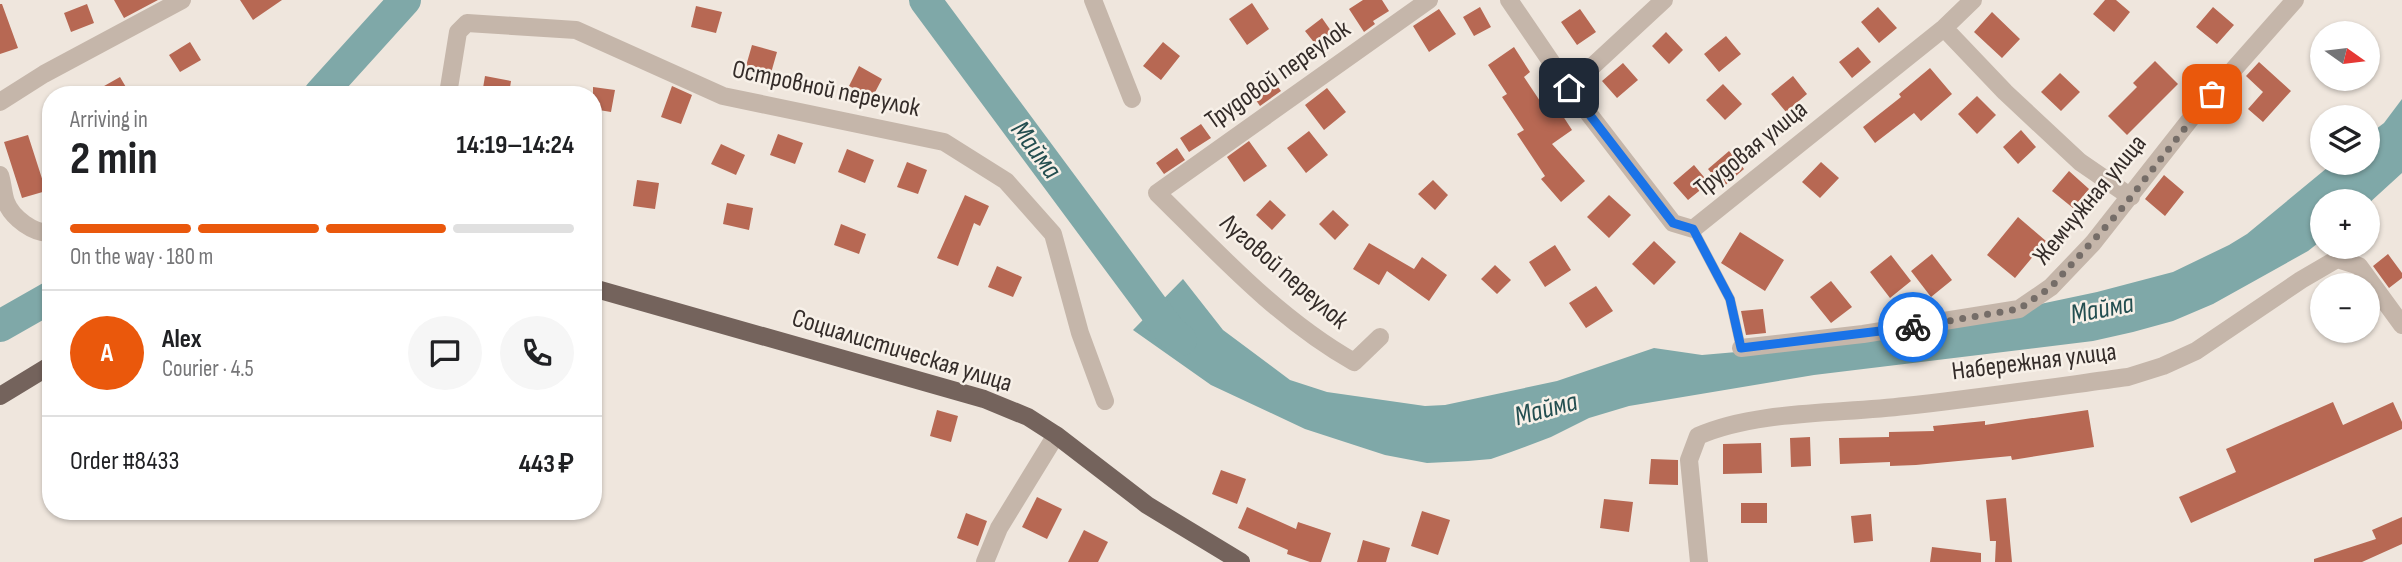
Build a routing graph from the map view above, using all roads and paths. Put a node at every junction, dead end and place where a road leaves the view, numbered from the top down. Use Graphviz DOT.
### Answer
graph roads {
  1 [pos="182,0"];
  2 [pos="1093,0"];
  3 [pos="1429,0"];
  4 [pos="1509,0"];
  5 [pos="1664,0"];
  6 [pos="1973,0"];
  7 [pos="2295,0"];
  8 [pos="1944,28"];
  9 [pos="449,86"];
  10 [pos="1569,88"];
  11 [pos="1132,99"];
  12 [pos="0,102"];
  13 [pos="0,175"];
  14 [pos="1157,193"];
  15 [pos="2131,197"];
  16 [pos="1693,229"];
  17 [pos="42,231"];
  18 [pos="602,291"];
  19 [pos="2402,325"];
  20 [pos="1380,337"];
  21 [pos="1741,348"];
  22 [pos="42,370"];
  23 [pos="0,396"];
  24 [pos="1105,401"];
  25 [pos="1056,435"];
  26 [pos="985,562"];
  27 [pos="1241,562"];
  28 [pos="1699,562"];
  1 -- 12 [label="street"];
  2 -- 11 [label="street"];
  3 -- 14 [label="street, Трудовой переулок"];
  4 -- 10 [label="street, Трудовая улица"];
  5 -- 10 [label="street"];
  6 -- 8 [label="street, Трудовая улица"];
  7 -- 15 [label="street, Жемчужная улица"];
  8 -- 15 [label="street"];
  8 -- 16 [label="street, Трудовая улица"];
  9 -- 24 [label="street, Островной переулок"];
  10 -- 16 [label="street, Трудовая улица"];
  13 -- 17 [label="street"];
  14 -- 20 [label="street, Луговой переулок"];
  15 -- 21 [label="street, Жемчужная улица"];
  16 -- 21 [label="lane"];
  18 -- 25 [label="main road, Социалистическая улица"];
  19 -- 28 [label="street, Набережная улица"];
  22 -- 23 [label="main road"];
  25 -- 26 [label="street"];
  25 -- 27 [label="main road, Социалистическая улица"];
}
